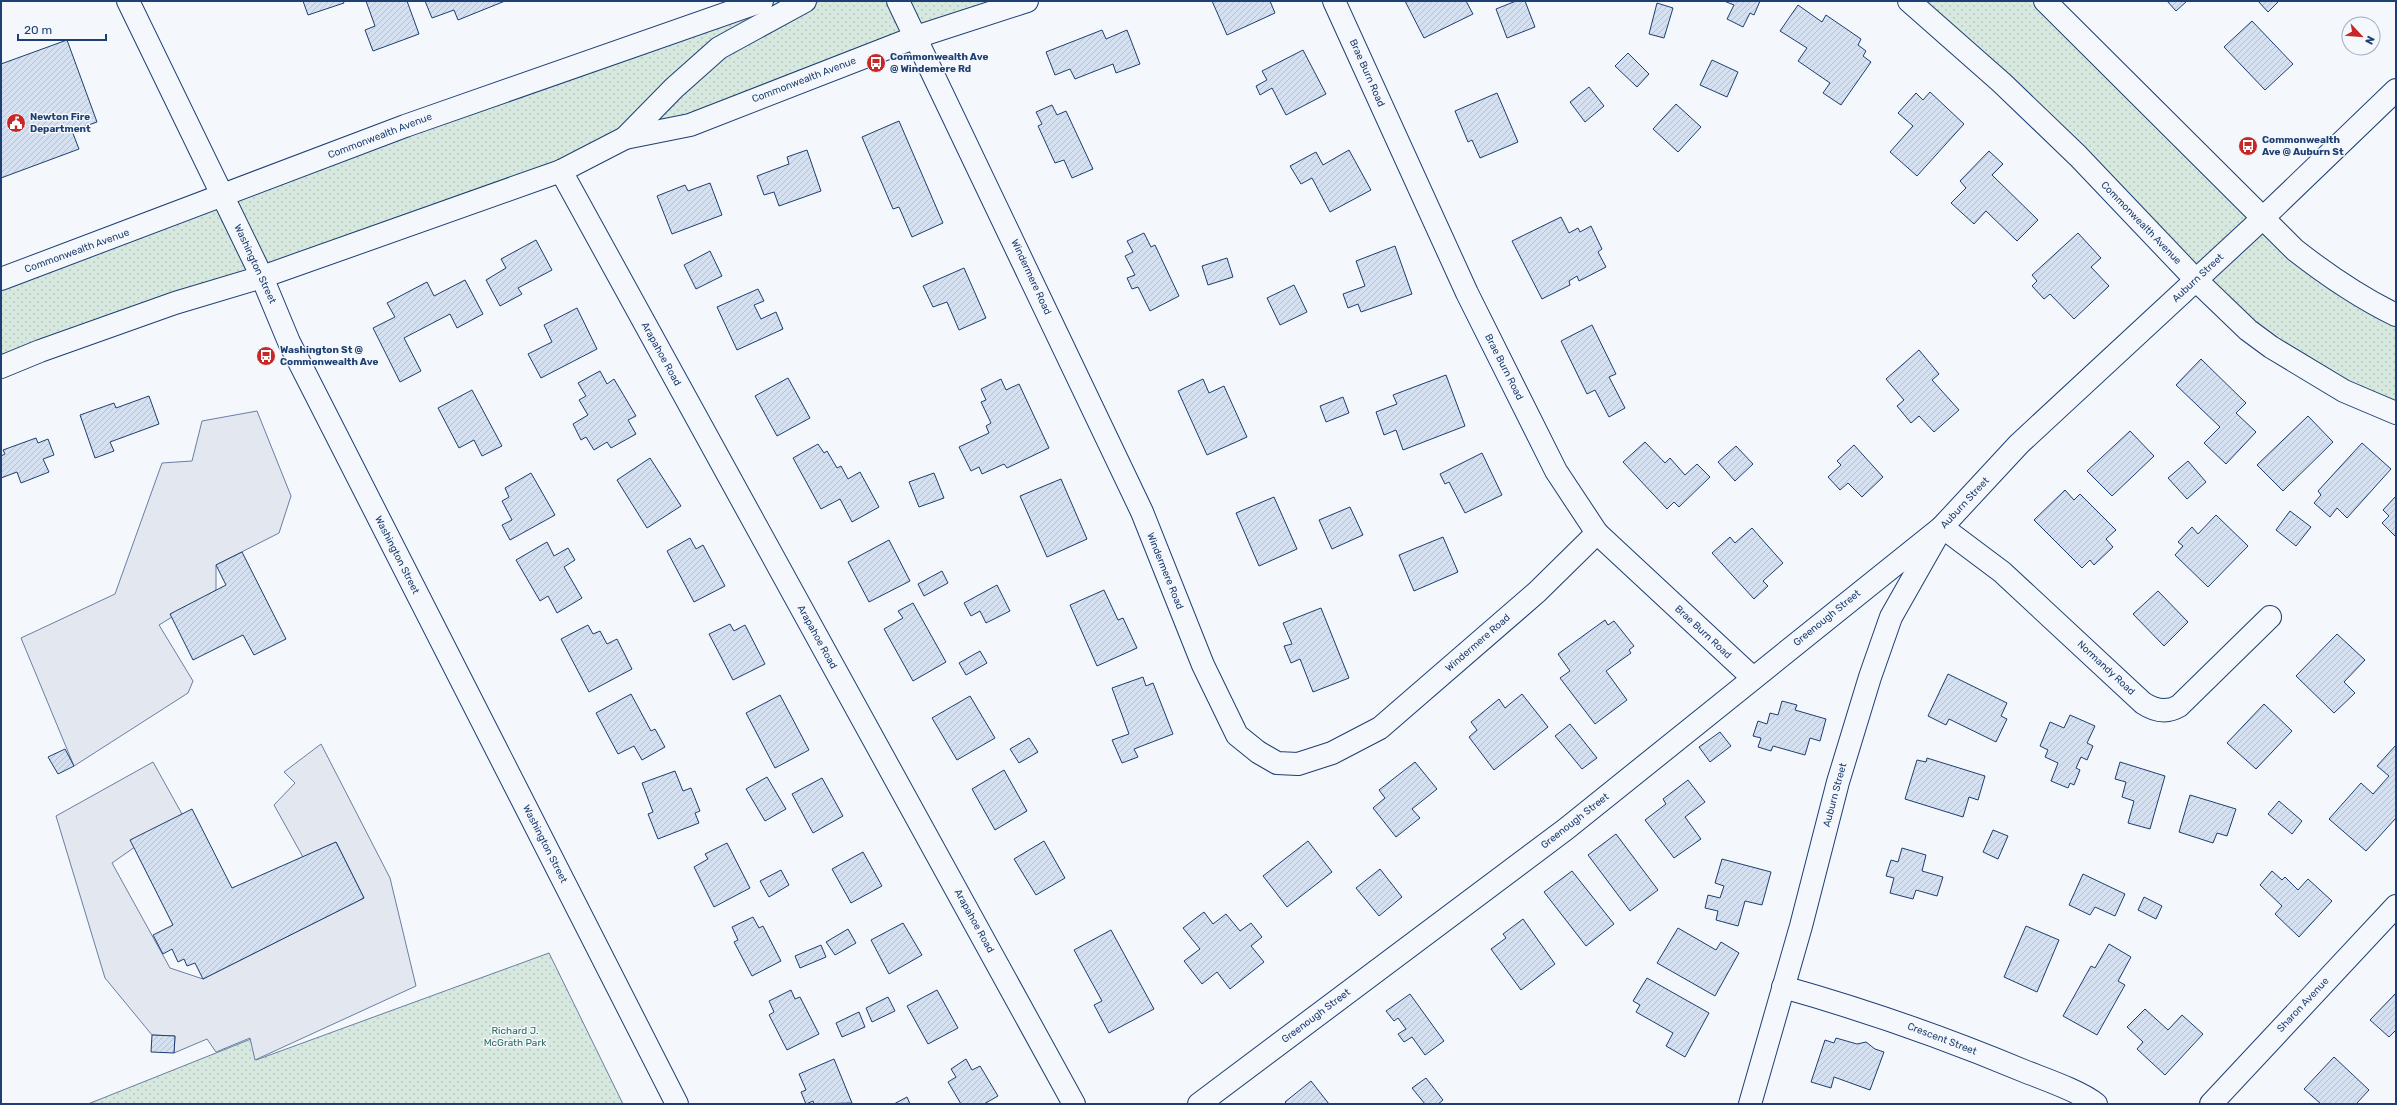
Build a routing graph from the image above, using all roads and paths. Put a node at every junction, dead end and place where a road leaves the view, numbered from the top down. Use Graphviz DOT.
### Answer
graph roads {
  1 [pos="128,1"];
  2 [pos="762,1"];
  3 [pos="805,1"];
  4 [pos="898,1"];
  5 [pos="1027,1"];
  6 [pos="1334,1"];
  7 [pos="1908,1"];
  8 [pos="2045,1"];
  9 [pos="916,37"];
  10 [pos="2396,90"];
  11 [pos="625,138"];
  12 [pos="561,171"];
  13 [pos="222,197"];
  14 [pos="2264,217"];
  15 [pos="262,277"];
  16 [pos="1,279"];
  17 [pos="2196,280"];
  18 [pos="2396,315"];
  19 [pos="1,367"];
  20 [pos="2396,413"];
  21 [pos="1942,527"];
  22 [pos="1597,533"];
  23 [pos="2270,617"];
  24 [pos="1753,678"];
  25 [pos="2396,906"];
  26 [pos="1783,987"];
  27 [pos="677,1104"];
  28 [pos="1074,1104"];
  29 [pos="1199,1104"];
  30 [pos="1750,1104"];
  31 [pos="2096,1104"];
  32 [pos="2211,1104"];
  1 -- 13 [label="street, Washington Street"];
  2 -- 13 [label="street, Commonwealth Avenue"];
  3 -- 11 [label="street, Commonwealth Avenue"];
  4 -- 9 [label="street, Windermere Road"];
  5 -- 9 [label="street, Commonwealth Avenue"];
  6 -- 22 [label="street, Brae Burn Road"];
  7 -- 17 [label="street, Commonwealth Avenue"];
  8 -- 14 [label="street"];
  9 -- 11 [label="street, Commonwealth Avenue"];
  9 -- 22 [label="street, Windermere Road"];
  10 -- 14 [label="street, Auburn Street"];
  11 -- 12 [label="street, Commonwealth Avenue"];
  12 -- 15 [label="street, Commonwealth Avenue"];
  12 -- 28 [label="street, Arapahoe Road"];
  13 -- 15 [label="street, Washington Street"];
  13 -- 16 [label="street, Commonwealth Avenue"];
  14 -- 17 [label="street, Auburn Street"];
  14 -- 18 [label="street"];
  15 -- 19 [label="street, Commonwealth Avenue"];
  15 -- 27 [label="street, Washington Street"];
  17 -- 20 [label="street, Commonwealth Avenue"];
  17 -- 21 [label="street, Auburn Street"];
  21 -- 23 [label="street, Normandy Road"];
  21 -- 24 [label="street, Greenough Street"];
  21 -- 26 [label="street, Auburn Street"];
  22 -- 24 [label="street, Brae Burn Road"];
  24 -- 29 [label="street, Greenough Street"];
  25 -- 32 [label="street, Sharon Avenue"];
  26 -- 30 [label="street, Auburn Street"];
  26 -- 31 [label="street, Crescent Street"];
}
